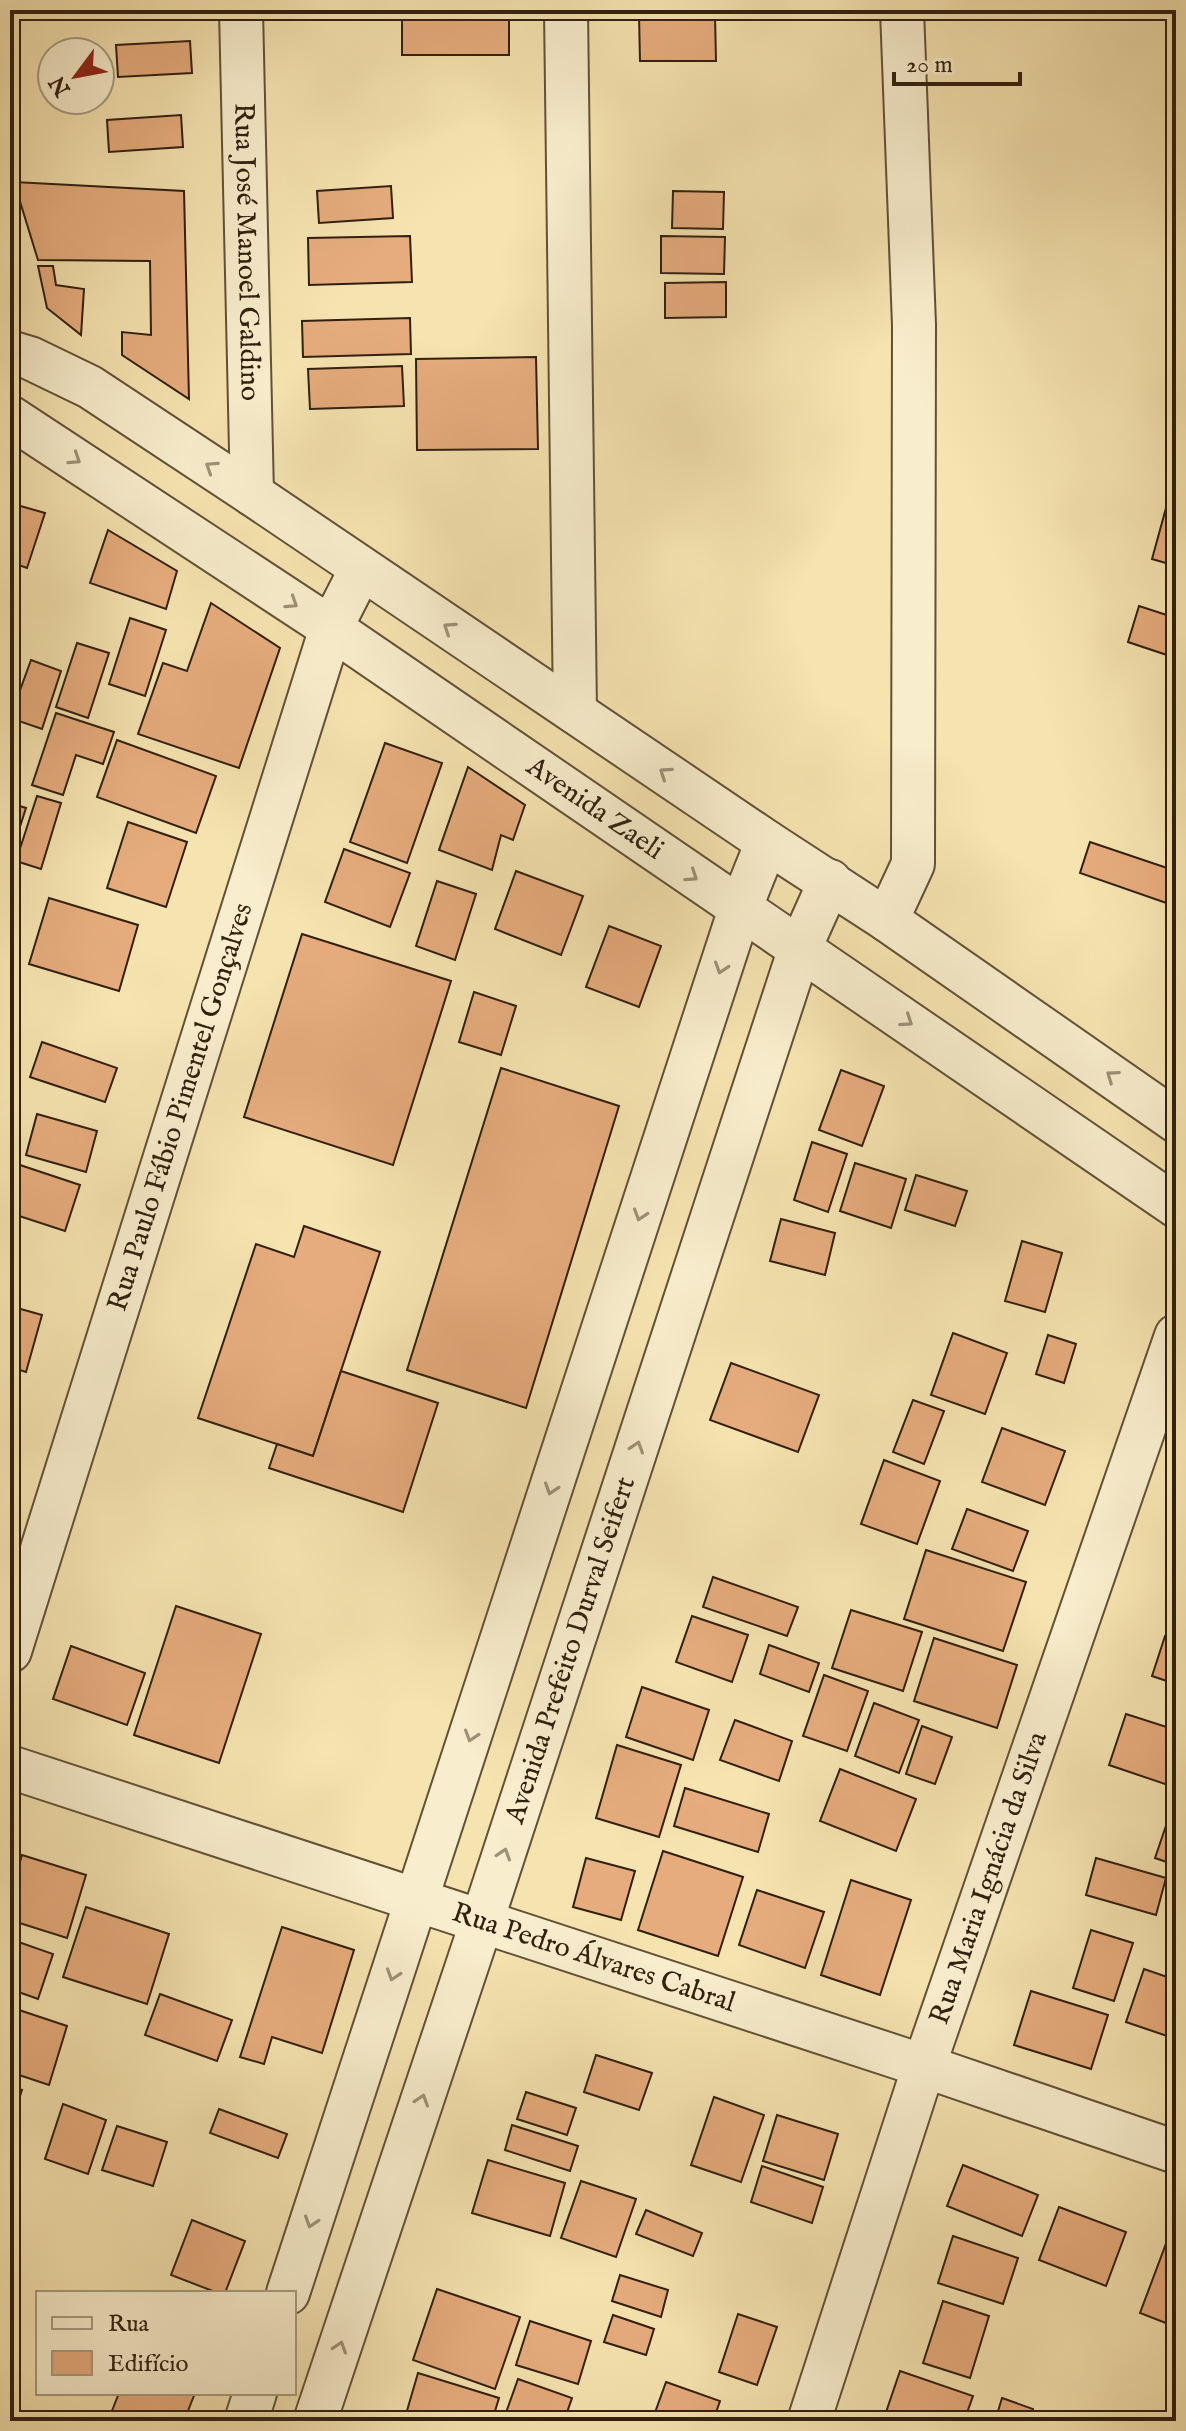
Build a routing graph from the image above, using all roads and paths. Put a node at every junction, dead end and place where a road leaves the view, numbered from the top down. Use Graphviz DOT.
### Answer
graph roads {
  1 [pos="241,10"];
  2 [pos="566,10"];
  3 [pos="902,10"];
  4 [pos="10,352"];
  5 [pos="10,417"];
  6 [pos="252,494"];
  7 [pos="361,569"];
  8 [pos="331,628"];
  9 [pos="575,712"];
  10 [pos="767,842"];
  11 [pos="830,881"];
  12 [pos="740,909"];
  13 [pos="887,920"];
  14 [pos="800,948"];
  15 [pos="1176,1121"];
  16 [pos="1176,1206"];
  17 [pos="1176,1336"];
  18 [pos="10,1651"];
  19 [pos="10,1767"];
  20 [pos="417,1901"];
  21 [pos="482,1921"];
  22 [pos="924,2066"];
  23 [pos="1176,2152"];
  24 [pos="289,2291"];
  25 [pos="254,2395"];
  26 [pos="246,2421"];
  27 [pos="315,2421"];
  28 [pos="809,2421"];
  1 -- 6 [label="street, Rua José Manoel Galdino"];
  2 -- 9 [label="street"];
  3 -- 13 [label="street"];
  6 -- 4 [label="street, one-way"];
  5 -- 8 [label="street, Avenida Zaeli, one-way"];
  6 -- 7 [label="street"];
  7 -- 8 [label="street, Rua Paulo Fábio Pimentel Gonçalves"];
  9 -- 7 [label="street, one-way"];
  8 -- 12 [label="street, Avenida Zaeli, one-way"];
  8 -- 18 [label="street, Rua Paulo Fábio Pimentel Gonçalves"];
  10 -- 9 [label="street, one-way"];
  10 -- 11 [label="street"];
  10 -- 12 [label="street"];
  11 -- 13 [label="street"];
  11 -- 14 [label="street, Avenida Prefeito Durval Seifert"];
  12 -- 14 [label="street, Avenida Zaeli"];
  12 -- 20 [label="street, one-way"];
  15 -- 13 [label="street, one-way"];
  14 -- 16 [label="street, Avenida Zaeli, one-way"];
  21 -- 14 [label="street, Avenida Prefeito Durval Seifert, one-way"];
  17 -- 22 [label="street, Rua Maria Ignácia da Silva"];
  19 -- 20 [label="street, Rua Pedro Álvares Cabral"];
  20 -- 21 [label="street, Rua Pedro Álvares Cabral"];
  20 -- 24 [label="street, one-way"];
  21 -- 22 [label="street, Rua Pedro Álvares Cabral"];
  27 -- 21 [label="street, Avenida Prefeito Durval Seifert, one-way"];
  22 -- 23 [label="street, Rua Pedro Álvares Cabral"];
  22 -- 28 [label="street, Rua Maria Ignácia da Silva"];
  25 -- 26 [label="street"];
}
